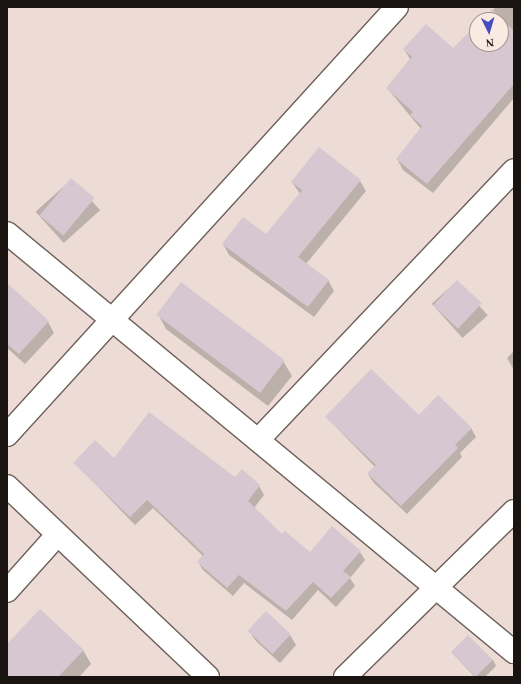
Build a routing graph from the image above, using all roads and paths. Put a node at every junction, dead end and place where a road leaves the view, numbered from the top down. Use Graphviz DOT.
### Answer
graph roads {
  1 [pos="389,10"];
  2 [pos="514,170"];
  3 [pos="7,233"];
  4 [pos="112,320"];
  5 [pos="7,436"];
  6 [pos="258,440"];
  7 [pos="7,486"];
  8 [pos="514,511"];
  9 [pos="58,534"];
  10 [pos="436,587"];
  11 [pos="7,591"];
  12 [pos="514,652"];
  13 [pos="208,677"];
  14 [pos="345,677"];
  1 -- 4 [label="street"];
  2 -- 6 [label="street"];
  3 -- 4 [label="street"];
  4 -- 5 [label="street"];
  4 -- 6 [label="street"];
  6 -- 10 [label="street"];
  7 -- 9 [label="street"];
  8 -- 10 [label="street"];
  9 -- 11 [label="street"];
  9 -- 13 [label="street"];
  10 -- 12 [label="street"];
  10 -- 14 [label="street"];
}
